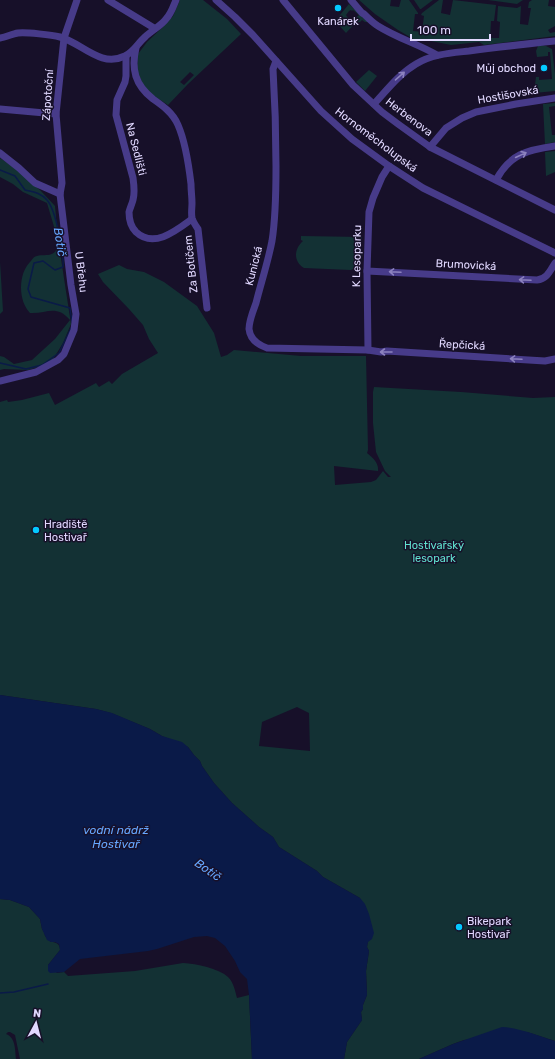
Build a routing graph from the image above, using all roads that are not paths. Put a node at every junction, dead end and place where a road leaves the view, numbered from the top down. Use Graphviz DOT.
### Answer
graph roads {
  1 [pos="77,0"];
  2 [pos="108,0"];
  3 [pos="176,0"];
  4 [pos="216,0"];
  5 [pos="283,0"];
  6 [pos="351,0"];
  7 [pos="154,28"];
  8 [pos="0,38"];
  9 [pos="64,38"];
  10 [pos="555,41"];
  11 [pos="136,48"];
  12 [pos="126,56"];
  13 [pos="436,56"];
  14 [pos="276,61"];
  15 [pos="282,68"];
  16 [pos="273,78"];
  17 [pos="555,98"];
  18 [pos="374,104"];
  19 [pos="0,109"];
  20 [pos="56,114"];
  21 [pos="555,146"];
  22 [pos="430,147"];
  23 [pos="0,153"];
  24 [pos="389,166"];
  25 [pos="496,180"];
  26 [pos="60,194"];
  27 [pos="555,210"];
  28 [pos="192,219"];
  29 [pos="555,253"];
  30 [pos="555,263"];
  31 [pos="367,271"];
  32 [pos="207,308"];
  33 [pos="368,350"];
  34 [pos="555,359"];
  35 [pos="0,381"];
  1 -- 9 [label="street, Zápotoční"];
  2 -- 7 [label="street"];
  3 -- 7 [label="street"];
  4 -- 14 [label="street, Hornoměcholupská"];
  5 -- 18 [label="street, Herbenova"];
  6 -- 13 [label="street"];
  7 -- 11 [label="street"];
  8 -- 9 [label="street"];
  9 -- 12 [label="street"];
  9 -- 20 [label="street, Zápotoční"];
  10 -- 13 [label="street"];
  11 -- 12 [label="street"];
  11 -- 28 [label="street, Za Botičem"];
  12 -- 28 [label="street, Na Sedlišti"];
  18 -- 13 [label="street, one-way"];
  14 -- 15 [label="street, Hornoměcholupská"];
  14 -- 16 [label="street, Kunická"];
  15 -- 16 [label="street"];
  15 -- 24 [label="street, Hornoměcholupská"];
  16 -- 33 [label="street, Kunická"];
  17 -- 22 [label="street, Hostišovská"];
  18 -- 22 [label="street, Herbenova"];
  19 -- 20 [label="street"];
  20 -- 26 [label="street, Zápotoční"];
  25 -- 21 [label="street, one-way"];
  22 -- 25 [label="street, Herbenova"];
  23 -- 26 [label="street"];
  24 -- 29 [label="street, Hornoměcholupská"];
  24 -- 31 [label="street, K Lesoparku"];
  25 -- 27 [label="street, Herbenova"];
  26 -- 35 [label="street, U Břehu"];
  28 -- 32 [label="street, Za Botičem"];
  30 -- 31 [label="street, Brumovická, one-way"];
  31 -- 33 [label="street, K Lesoparku"];
  34 -- 33 [label="street, Řepčická, one-way"];
}
